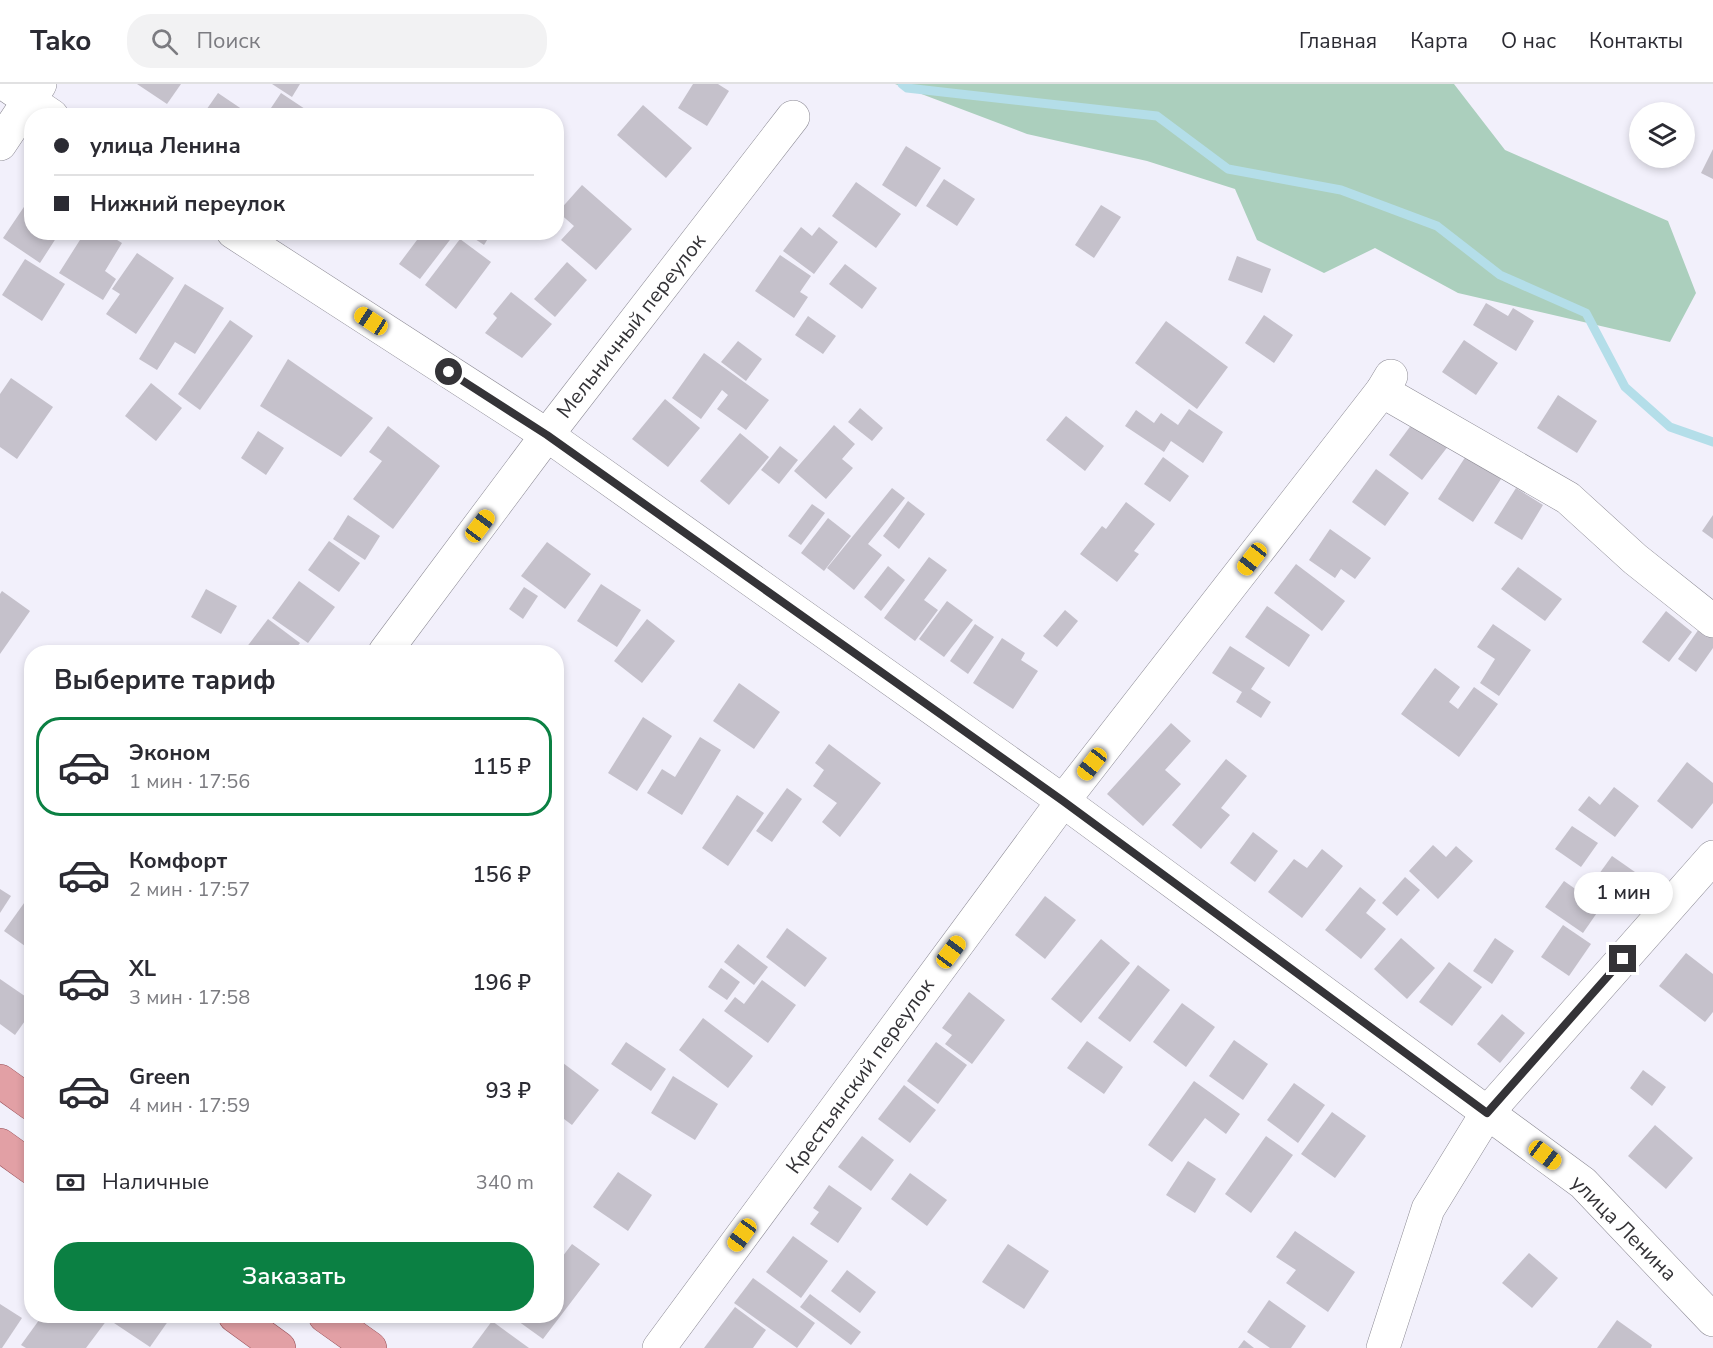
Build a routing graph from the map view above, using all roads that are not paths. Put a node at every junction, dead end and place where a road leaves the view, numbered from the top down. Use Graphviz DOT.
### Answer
graph roads {
  1 [pos="32,96"];
  2 [pos="793,117"];
  3 [pos="0,144"];
  4 [pos="246,240"];
  5 [pos="547,435"];
  6 [pos="1713,621"];
  7 [pos="390,645"];
  8 [pos="1063,801"];
  9 [pos="1713,857"];
  10 [pos="0,1081"];
  11 [pos="24,1098"];
  12 [pos="1487,1113"];
  13 [pos="1713,1320"];
  14 [pos="245,1323"];
  15 [pos="335,1323"];
  16 [pos="279,1348"];
  17 [pos="370,1348"];
  18 [pos="658,1348"];
  19 [pos="1383,1348"];
  1 -- 3 [label="street"];
  2 -- 5 [label="street, Мельничный переулок"];
  4 -- 5 [label="street, улица Ленина"];
  5 -- 7 [label="street, Мельничный переулок"];
  5 -- 8 [label="street, улица Ленина"];
  6 -- 8 [label="street, Крестьянский переулок"];
  8 -- 12 [label="street, улица Ленина"];
  8 -- 18 [label="street, Крестьянский переулок"];
  9 -- 12 [label="street"];
  10 -- 11 [label="main road"];
  12 -- 13 [label="street, улица Ленина"];
  12 -- 19 [label="street"];
  14 -- 16 [label="main road"];
  15 -- 17 [label="main road"];
}
